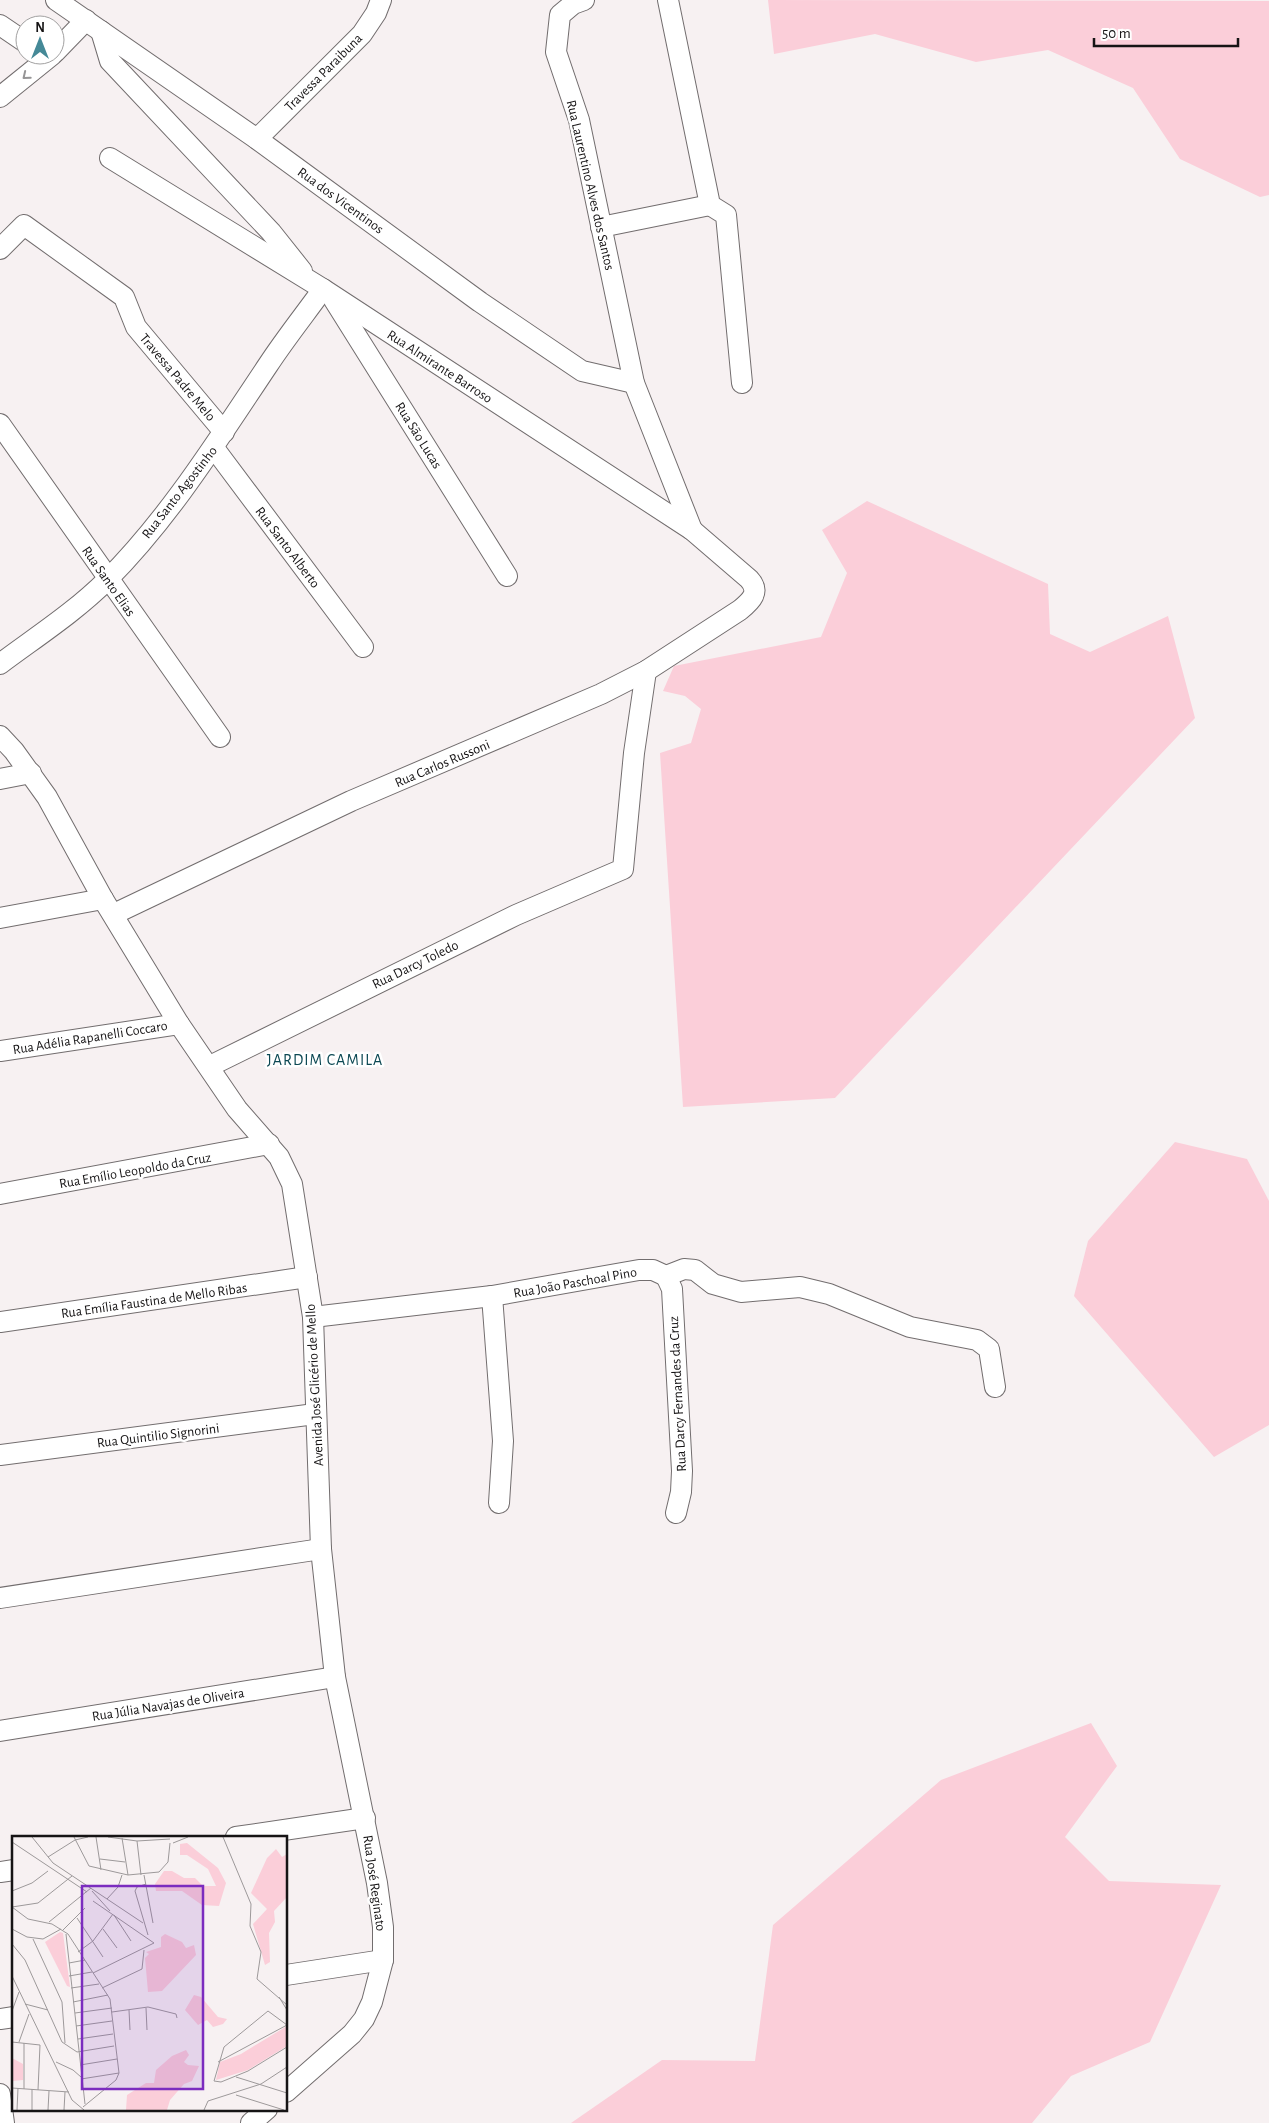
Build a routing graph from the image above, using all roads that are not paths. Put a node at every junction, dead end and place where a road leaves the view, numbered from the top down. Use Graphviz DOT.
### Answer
graph roads {
  1 [pos="56,0"];
  2 [pos="381,0"];
  3 [pos="584,0"];
  4 [pos="668,0"];
  5 [pos="0,25"];
  6 [pos="94,25"];
  7 [pos="15,35"];
  8 [pos="65,45"];
  9 [pos="39,65"];
  10 [pos="0,98"];
  11 [pos="257,139"];
  12 [pos="110,158"];
  13 [pos="710,204"];
  14 [pos="601,227"];
  15 [pos="0,249"];
  16 [pos="321,288"];
  17 [pos="742,382"];
  18 [pos="634,383"];
  19 [pos="0,424"];
  20 [pos="219,440"];
  21 [pos="692,530"];
  22 [pos="507,576"];
  23 [pos="107,579"];
  24 [pos="755,591"];
  25 [pos="363,646"];
  26 [pos="0,664"];
  27 [pos="646,670"];
  28 [pos="0,736"];
  29 [pos="220,737"];
  30 [pos="31,773"];
  31 [pos="0,779"];
  32 [pos="109,906"];
  33 [pos="0,918"];
  34 [pos="179,1024"];
  35 [pos="0,1051"];
  36 [pos="210,1066"];
  37 [pos="269,1144"];
  38 [pos="0,1194"];
  39 [pos="666,1276"];
  40 [pos="307,1277"];
  41 [pos="492,1296"];
  42 [pos="313,1317"];
  43 [pos="0,1322"];
  44 [pos="995,1387"];
  45 [pos="315,1414"];
  46 [pos="0,1455"];
  47 [pos="500,1503"];
  48 [pos="676,1513"];
  49 [pos="321,1549"];
  50 [pos="0,1598"];
  51 [pos="335,1677"];
  52 [pos="0,1731"];
  53 [pos="365,1818"];
  54 [pos="243,1836"];
  55 [pos="383,1960"];
  56 [pos="288,1975"];
  57 [pos="288,2090"];
  58 [pos="0,2094"];
  59 [pos="266,2110"];
  60 [pos="4,2123"];
  61 [pos="251,2123"];
  1 -- 6 [label="street, Rua dos Vicentinos"];
  2 -- 11 [label="street, Travessa Paraibuna"];
  3 -- 14 [label="street, Rua Laurentino Alves dos Santos"];
  4 -- 13 [label="street"];
  5 -- 7 [label="street"];
  6 -- 8 [label="street"];
  6 -- 11 [label="street, Rua dos Vicentinos"];
  6 -- 16 [label="street"];
  9 -- 10 [label="street, one-way"];
  11 -- 18 [label="street, Rua dos Vicentinos"];
  12 -- 16 [label="street, Rua Almirante Barroso"];
  13 -- 14 [label="street"];
  13 -- 17 [label="street"];
  14 -- 18 [label="street, Rua Laurentino Alves dos Santos"];
  15 -- 20 [label="street, Travessa Padre Melo"];
  16 -- 20 [label="street, Rua Santo Agostinho"];
  16 -- 21 [label="street, Rua Almirante Barroso"];
  16 -- 22 [label="street, Rua São Lucas"];
  18 -- 21 [label="street, Rua Laurentino Alves dos Santos"];
  19 -- 23 [label="street, Rua Santo Elias"];
  20 -- 23 [label="street, Rua Santo Agostinho"];
  20 -- 25 [label="street, Rua Santo Alberto"];
  21 -- 24 [label="street, Rua Almirante Barroso"];
  23 -- 26 [label="street, Rua Santo Agostinho"];
  23 -- 29 [label="street, Rua Santo Elias"];
  24 -- 27 [label="street, Rua Carlos Russoni"];
  27 -- 32 [label="street, Rua Carlos Russoni"];
  27 -- 36 [label="street, Rua Darcy Toledo"];
  28 -- 30 [label="street, Avenida José Glicério de Mello"];
  30 -- 31 [label="street"];
  30 -- 32 [label="street, Avenida José Glicério de Mello"];
  32 -- 33 [label="street, Rua Carlos Russoni"];
  32 -- 34 [label="street, Avenida José Glicério de Mello"];
  34 -- 35 [label="street, Rua Adélia Rapanelli Coccaro"];
  34 -- 36 [label="street, Avenida José Glicério de Mello"];
  36 -- 37 [label="street, Avenida José Glicério de Mello"];
  37 -- 38 [label="street, Rua Emílio Leopoldo da Cruz"];
  37 -- 40 [label="street, Avenida José Glicério de Mello"];
  39 -- 41 [label="street, Rua João Paschoal Pino"];
  39 -- 44 [label="street, Rua João Paschoal Pino"];
  39 -- 48 [label="street, Rua Darcy Fernandes da Cruz"];
  40 -- 42 [label="street, Avenida José Glicério de Mello"];
  40 -- 43 [label="street, Rua Emília Faustina de Mello Ribas"];
  41 -- 42 [label="street, Rua João Paschoal Pino"];
  41 -- 47 [label="street"];
  42 -- 45 [label="street, Avenida José Glicério de Mello"];
  45 -- 46 [label="street, Rua Quintilio Signorini"];
  45 -- 49 [label="street, Avenida José Glicério de Mello"];
  49 -- 50 [label="street"];
  49 -- 51 [label="street, Avenida José Glicério de Mello"];
  51 -- 52 [label="street, Rua Júlia Navajas de Oliveira"];
  51 -- 53 [label="street, Avenida José Glicério de Mello"];
  53 -- 54 [label="street"];
  53 -- 55 [label="street, Rua José Reginato"];
  55 -- 56 [label="street"];
  55 -- 57 [label="street, Rua José Reginato"];
  58 -- 60 [label="street"];
  59 -- 61 [label="street"];
}
